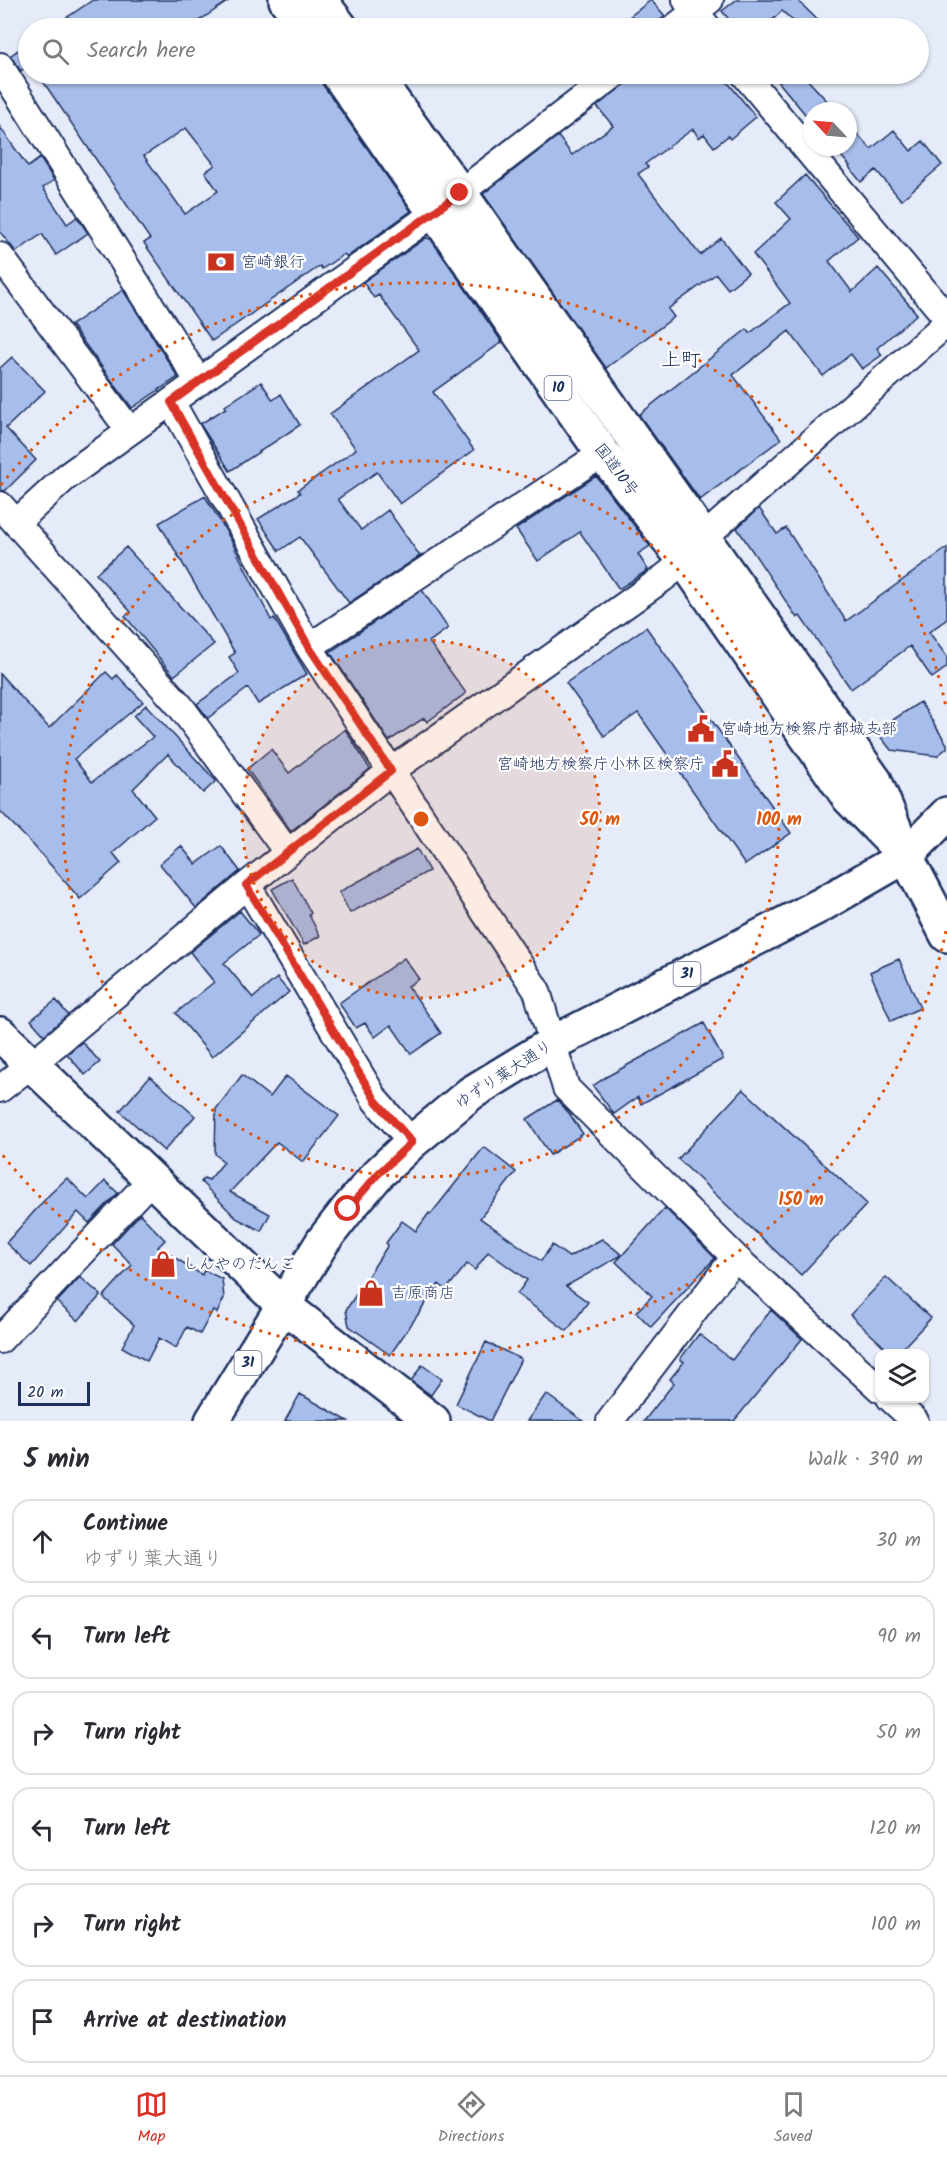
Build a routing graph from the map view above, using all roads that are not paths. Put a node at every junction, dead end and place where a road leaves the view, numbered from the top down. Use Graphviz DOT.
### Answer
graph roads {
  1 [pos="286,0"];
  2 [pos="320,0"];
  3 [pos="299,18"];
  4 [pos="334,18"];
  5 [pos="0,66"];
  6 [pos="347,84"];
  7 [pos="379,84"];
  8 [pos="602,84"];
  9 [pos="752,84"];
  10 [pos="448,202"];
  11 [pos="0,256"];
  12 [pos="947,318"];
  13 [pos="947,323"];
  14 [pos="199,382"];
  15 [pos="171,402"];
  16 [pos="130,430"];
  17 [pos="604,455"];
  18 [pos="8,514"];
  19 [pos="694,550"];
  20 [pos="309,647"];
  21 [pos="391,771"];
  22 [pos="947,814"];
  23 [pos="288,853"];
  24 [pos="906,856"];
  25 [pos="246,885"];
  26 [pos="947,936"];
  27 [pos="0,1034"];
  28 [pos="553,1043"];
  29 [pos="32,1064"];
  30 [pos="0,1089"];
  31 [pos="412,1142"];
  32 [pos="151,1180"];
  33 [pos="735,1257"];
  34 [pos="283,1305"];
  35 [pos="0,1340"];
  36 [pos="875,1385"];
  37 [pos="895,1403"];
  38 [pos="212,1421"];
  39 [pos="433,1421"];
  40 [pos="610,1421"];
  41 [pos="915,1421"];
  1 -- 3 [label="main road"];
  2 -- 4 [label="main road"];
  5 -- 14 [label="street"];
  6 -- 10 [label="main road, 国道10号 / 10"];
  7 -- 10 [label="main road, 国道10号 / 10"];
  8 -- 10 [label="street"];
  9 -- 12 [label="street"];
  10 -- 14 [label="street"];
  10 -- 17 [label="main road, 国道10号 / 10"];
  10 -- 19 [label="main road, 国道10号 / 10"];
  11 -- 16 [label="street"];
  13 -- 19 [label="street"];
  14 -- 15 [label="street"];
  15 -- 16 [label="street"];
  15 -- 20 [label="street"];
  16 -- 18 [label="street"];
  17 -- 19 [label="main road, 国道10号 / 10"];
  17 -- 20 [label="street"];
  18 -- 23 [label="street"];
  19 -- 21 [label="street"];
  19 -- 24 [label="main road, 国道10号 / 10"];
  20 -- 21 [label="street"];
  21 -- 23 [label="street"];
  21 -- 28 [label="street"];
  22 -- 24 [label="main road, ゆずり葉大通り"];
  23 -- 25 [label="street"];
  24 -- 26 [label="main road, 国道10号 / 10"];
  24 -- 28 [label="main road, ゆずり葉大通り / 31"];
  25 -- 29 [label="street"];
  25 -- 31 [label="street"];
  27 -- 29 [label="main road"];
  28 -- 31 [label="main road, ゆずり葉大通り / 31"];
  28 -- 33 [label="street"];
  29 -- 30 [label="street"];
  29 -- 32 [label="main road"];
  31 -- 34 [label="main road, ゆずり葉大通り / 31"];
  32 -- 34 [label="main road"];
  32 -- 35 [label="street"];
  33 -- 36 [label="street"];
  33 -- 40 [label="street"];
  34 -- 38 [label="main road, ゆずり葉大通り / 31"];
  34 -- 39 [label="main road"];
  37 -- 41 [label="street"];
}
